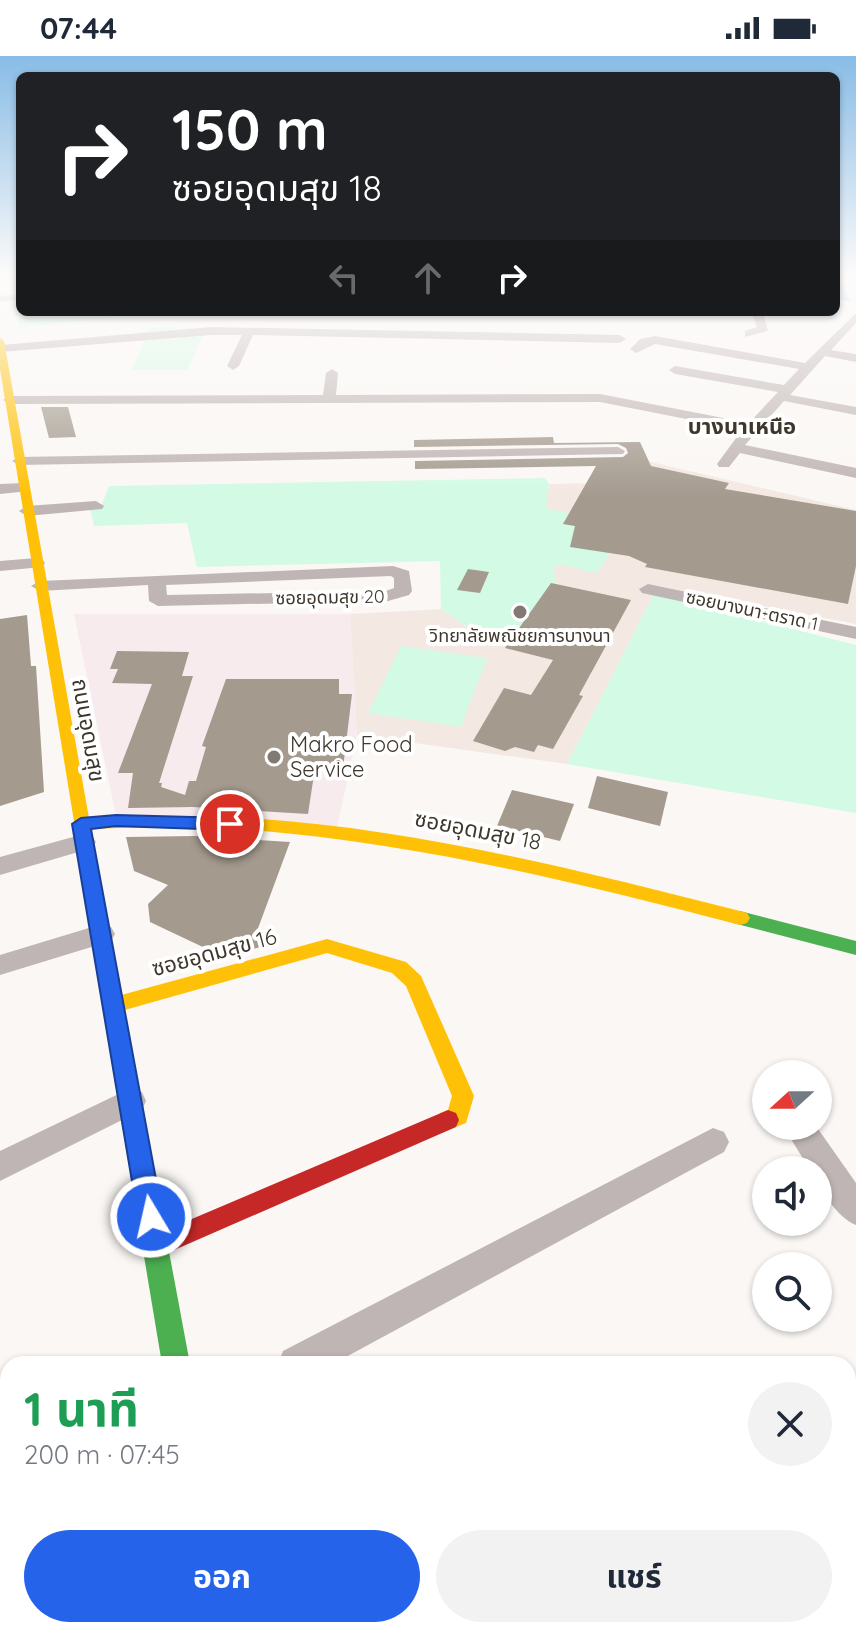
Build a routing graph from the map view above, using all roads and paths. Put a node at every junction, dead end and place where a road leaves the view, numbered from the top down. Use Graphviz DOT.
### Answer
graph roads {
  1 [pos="2,350"];
  2 [pos="239,350"];
  3 [pos="710,350"];
  4 [pos="823,352"];
  5 [pos="856,358"];
  6 [pos="233,366"];
  7 [pos="807,367"];
  8 [pos="675,370"];
  9 [pos="332,373"];
  10 [pos="431,380"];
  11 [pos="785,394"];
  12 [pos="329,398"];
  13 [pos="432,398"];
  14 [pos="10,400"];
  15 [pos="856,411"];
  16 [pos="753,428"];
  17 [pos="556,436"];
  18 [pos="479,437"];
  19 [pos="376,447"];
  20 [pos="737,448"];
  21 [pos="618,451"];
  22 [pos="564,452"];
  23 [pos="104,462"];
  24 [pos="20,464"];
  25 [pos="724,464"];
  26 [pos="856,473"];
  27 [pos="24,488"];
  28 [pos="0,489"];
  29 [pos="96,506"];
  30 [pos="27,511"];
  31 [pos="36,563"];
  32 [pos="0,566"];
  33 [pos="157,579"];
  34 [pos="40,586"];
  35 [pos="648,589"];
  36 [pos="856,633"];
  37 [pos="82,833"];
  38 [pos="0,866"];
  39 [pos="102,934"];
  40 [pos="856,948"];
  41 [pos="0,965"];
  42 [pos="114,1005"];
  43 [pos="131,1101"];
  44 [pos="808,1140"];
  45 [pos="713,1142"];
  46 [pos="0,1167"];
  47 [pos="856,1210"];
  48 [pos="156,1246"];
  49 [pos="175,1356"];
  50 [pos="311,1356"];
  1 -- 14 [label="main road, ถนนอุดมสุข"];
  2 -- 6 [label="street"];
  3 -- 7 [label="street"];
  4 -- 5 [label="street"];
  4 -- 7 [label="street"];
  7 -- 11 [label="street"];
  8 -- 11 [label="street"];
  9 -- 12 [label="street"];
  10 -- 13 [label="street"];
  11 -- 15 [label="street"];
  11 -- 16 [label="street"];
  12 -- 13 [label="street"];
  12 -- 14 [label="street"];
  13 -- 16 [label="street"];
  14 -- 24 [label="main road, ถนนอุดมสุข"];
  16 -- 20 [label="street"];
  17 -- 22 [label="street"];
  18 -- 19 [label="street"];
  19 -- 22 [label="street"];
  19 -- 23 [label="street"];
  19 -- 23 [label="street"];
  20 -- 25 [label="street"];
  20 -- 26 [label="street"];
  21 -- 22 [label="street"];
  23 -- 24 [label="street"];
  24 -- 27 [label="main road, ถนนอุดมสุข"];
  27 -- 28 [label="street"];
  27 -- 30 [label="main road, ถนนอุดมสุข"];
  29 -- 30 [label="street"];
  30 -- 31 [label="main road, ถนนอุดมสุข"];
  31 -- 32 [label="street"];
  31 -- 34 [label="main road, ถนนอุดมสุข"];
  33 -- 33 [label="street, ซอยอุดมสุข 20"];
  33 -- 34 [label="street, ซอยอุดมสุข 20"];
  34 -- 37 [label="main road, ถนนอุดมสุข"];
  35 -- 36 [label="street, ซอยบางนา-ตราด 1"];
  37 -- 38 [label="street"];
  37 -- 39 [label="main road, ถนนอุดมสุข"];
  37 -- 40 [label="main road, ซอยอุดมสุข 18"];
  39 -- 41 [label="street"];
  39 -- 42 [label="main road, ถนนอุดมสุข"];
  42 -- 43 [label="main road, ถนนอุดมสุข"];
  42 -- 48 [label="main road, ซอยอุดมสุข 16"];
  43 -- 46 [label="street"];
  43 -- 48 [label="main road, ถนนอุดมสุข"];
  44 -- 47 [label="street"];
  45 -- 50 [label="street"];
  48 -- 49 [label="main road, ถนนอุดมสุข"];
}
